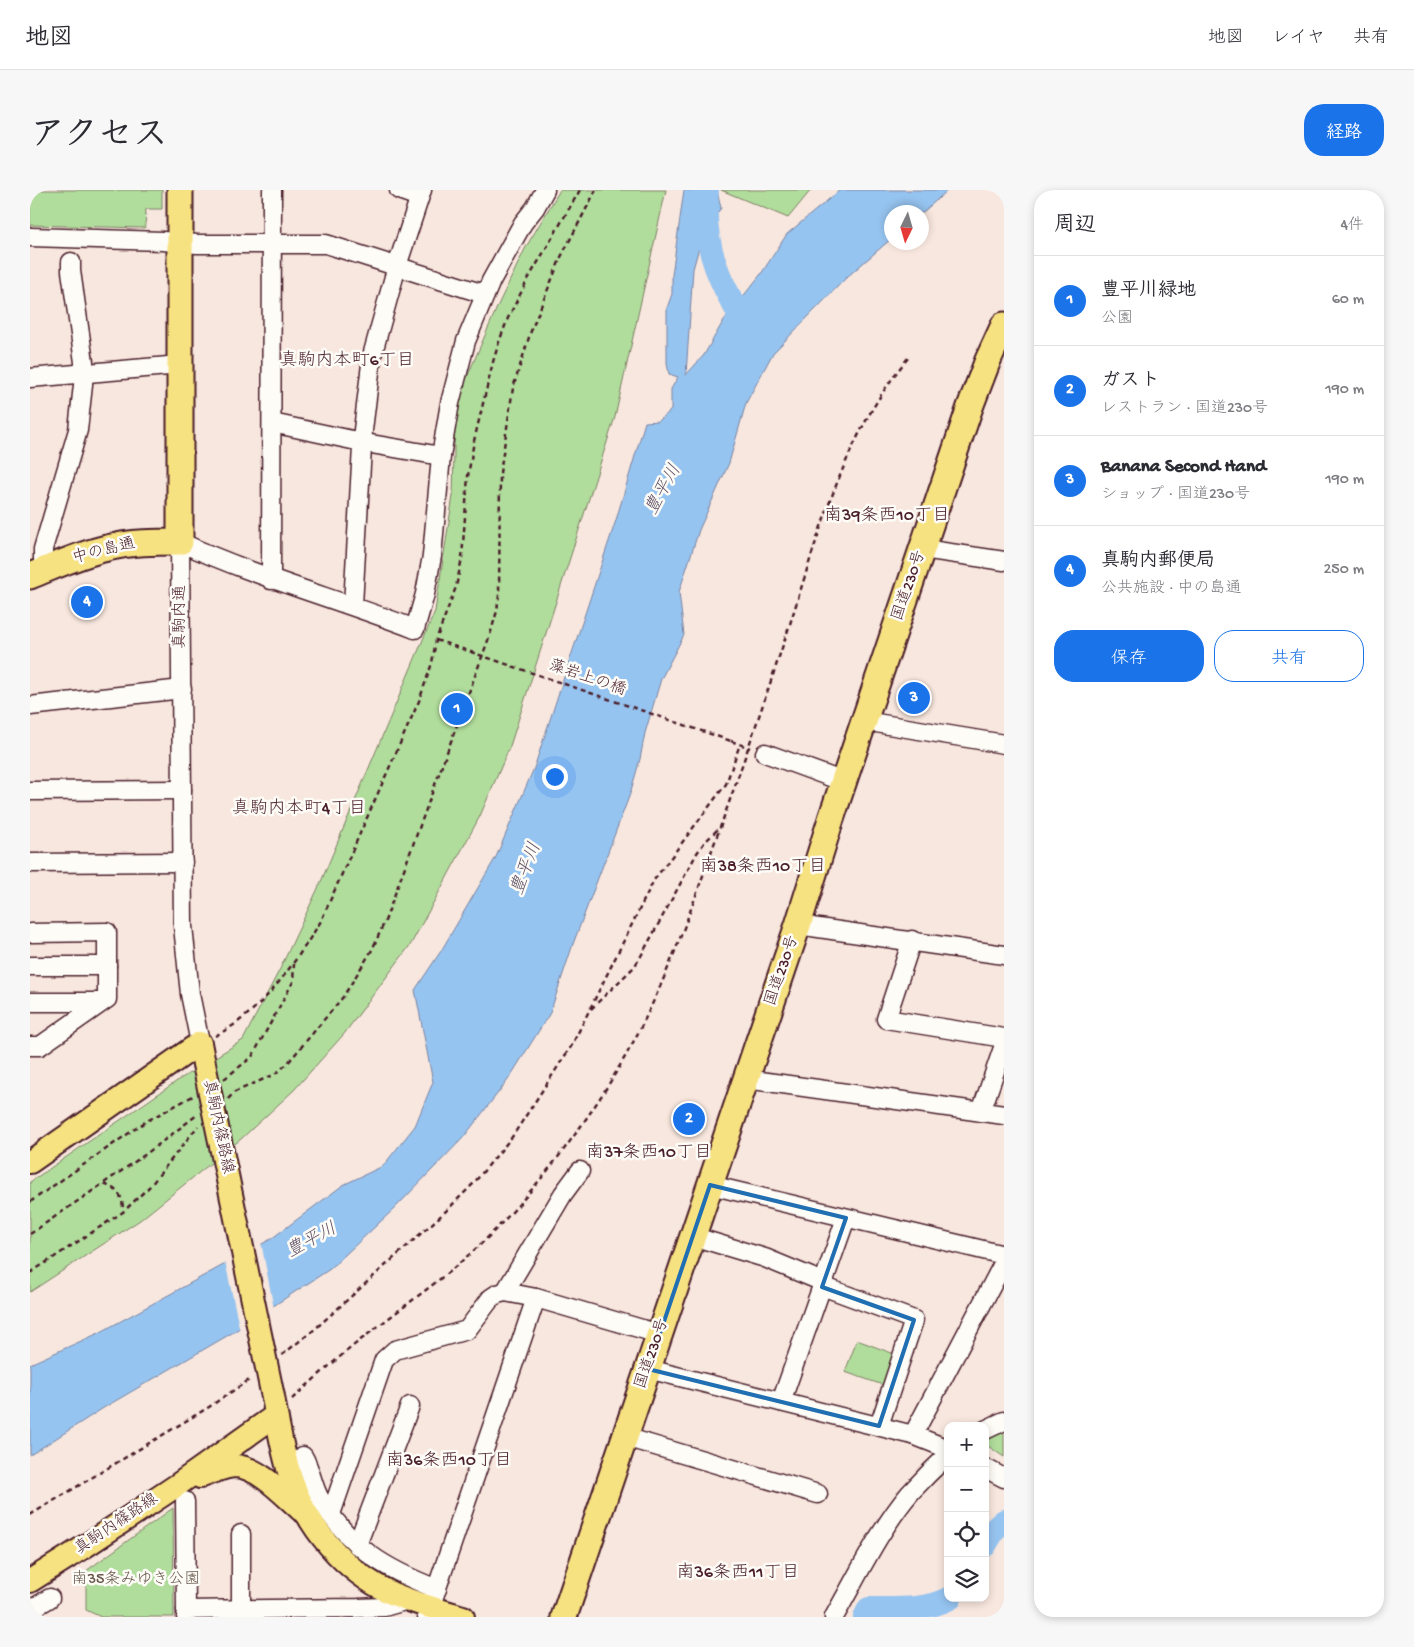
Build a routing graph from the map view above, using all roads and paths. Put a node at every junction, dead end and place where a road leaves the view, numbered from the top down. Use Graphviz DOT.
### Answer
graph roads {
  1 [pos="180,190"];
  2 [pos="272,190"];
  3 [pos="399,190"];
  4 [pos="545,190"];
  5 [pos="580,190"];
  6 [pos="596,190"];
  7 [pos="421,193"];
  8 [pos="30,237"];
  9 [pos="180,243"];
  10 [pos="272,244"];
  11 [pos="71,262"];
  12 [pos="397,266"];
  13 [pos="484,294"];
  14 [pos="1004,325"];
  15 [pos="908,358"];
  16 [pos="180,364"];
  17 [pos="83,374"];
  18 [pos="30,378"];
  19 [pos="272,423"];
  20 [pos="362,442"];
  21 [pos="441,456"];
  22 [pos="180,542"];
  23 [pos="923,549"];
  24 [pos="1004,561"];
  25 [pos="36,573"];
  26 [pos="271,580"];
  27 [pos="353,605"];
  28 [pos="436,640"];
  29 [pos="182,688"];
  30 [pos="30,706"];
  31 [pos="864,721"];
  32 [pos="1004,744"];
  33 [pos="765,753"];
  34 [pos="844,782"];
  35 [pos="182,790"];
  36 [pos="30,791"];
  37 [pos="720,826"];
  38 [pos="183,862"];
  39 [pos="30,863"];
  40 [pos="798,925"];
  41 [pos="30,932"];
  42 [pos="912,940"];
  43 [pos="1004,955"];
  44 [pos="295,962"];
  45 [pos="30,966"];
  46 [pos="107,966"];
  47 [pos="30,1002"];
  48 [pos="102,1002"];
  49 [pos="590,1011"];
  50 [pos="1004,1038"];
  51 [pos="1004,1045"];
  52 [pos="30,1046"];
  53 [pos="202,1053"];
  54 [pos="746,1078"];
  55 [pos="220,1082"];
  56 [pos="236,1092"];
  57 [pos="195,1095"];
  58 [pos="227,1097"];
  59 [pos="221,1105"];
  60 [pos="981,1112"];
  61 [pos="198,1114"];
  62 [pos="1004,1116"];
  63 [pos="200,1124"];
  64 [pos="30,1162"];
  65 [pos="580,1171"];
  66 [pos="103,1184"];
  67 [pos="710,1185"];
  68 [pos="30,1202"];
  69 [pos="123,1212"];
  70 [pos="846,1218"];
  71 [pos="30,1234"];
  72 [pos="692,1236"];
  73 [pos="1004,1255"];
  74 [pos="1004,1262"];
  75 [pos="30,1273"];
  76 [pos="823,1284"];
  77 [pos="505,1292"];
  78 [pos="536,1298"];
  79 [pos="660,1334"];
  80 [pos="277,1359"];
  81 [pos="648,1369"];
  82 [pos="256,1375"];
  83 [pos="781,1402"];
  84 [pos="280,1404"];
  85 [pos="410,1406"];
  86 [pos="1004,1421"];
  87 [pos="879,1426"];
  88 [pos="989,1428"];
  89 [pos="913,1434"];
  90 [pos="625,1437"];
  91 [pos="944,1447"];
  92 [pos="303,1456"];
  93 [pos="944,1459"];
  94 [pos="989,1470"];
  95 [pos="1004,1478"];
  96 [pos="180,1494"];
  97 [pos="818,1494"];
  98 [pos="331,1514"];
  99 [pos="30,1515"];
  100 [pos="308,1516"];
  101 [pos="242,1534"];
  102 [pos="357,1545"];
  103 [pos="30,1581"];
  104 [pos="50,1598"];
  105 [pos="408,1600"];
  106 [pos="431,1604"];
  107 [pos="30,1610"];
  108 [pos="186,1613"];
  109 [pos="241,1613"];
  110 [pos="303,1613"];
  111 [pos="463,1617"];
  112 [pos="564,1617"];
  113 [pos="834,1617"];
  1 -- 9 [label="highway, 真駒内通"];
  2 -- 10 [label="street"];
  3 -- 7 [label="street"];
  4 -- 13 [label="street"];
  5 -- 28 [label="path"];
  6 -- 56 [label="path"];
  7 -- 12 [label="street"];
  8 -- 9 [label="street"];
  9 -- 10 [label="street"];
  9 -- 16 [label="highway, 真駒内通"];
  10 -- 12 [label="street"];
  10 -- 19 [label="street"];
  11 -- 17 [label="street"];
  12 -- 13 [label="street"];
  12 -- 20 [label="street"];
  13 -- 21 [label="street"];
  14 -- 23 [label="highway, 国道230号"];
  15 -- 37 [label="path"];
  16 -- 17 [label="street"];
  16 -- 22 [label="highway, 真駒内通"];
  17 -- 18 [label="street"];
  17 -- 25 [label="street"];
  19 -- 20 [label="street"];
  19 -- 26 [label="street"];
  20 -- 21 [label="street"];
  20 -- 27 [label="street"];
  21 -- 27 [label="street"];
  22 -- 25 [label="highway, 中の島通"];
  22 -- 26 [label="street"];
  22 -- 29 [label="street, 真駒内通"];
  23 -- 24 [label="street"];
  23 -- 31 [label="highway, 国道230号"];
  26 -- 27 [label="street"];
  28 -- 44 [label="path"];
  28 -- 49 [label="path, 藻岩上の橋, bridge"];
  29 -- 30 [label="street"];
  29 -- 35 [label="street, 真駒内通"];
  31 -- 32 [label="street"];
  31 -- 34 [label="highway, 国道230号"];
  33 -- 34 [label="street"];
  34 -- 40 [label="highway, 国道230号"];
  35 -- 36 [label="street"];
  35 -- 38 [label="street, 真駒内通"];
  37 -- 49 [label="path"];
  37 -- 84 [label="path"];
  38 -- 39 [label="street"];
  38 -- 53 [label="street, 真駒内通"];
  40 -- 42 [label="street"];
  40 -- 54 [label="highway, 国道230号"];
  41 -- 46 [label="street"];
  42 -- 43 [label="street"];
  42 -- 50 [label="street"];
  44 -- 53 [label="path"];
  44 -- 55 [label="path"];
  45 -- 46 [label="street"];
  46 -- 48 [label="street"];
  47 -- 48 [label="street"];
  48 -- 52 [label="street"];
  49 -- 80 [label="path"];
  51 -- 60 [label="street"];
  53 -- 64 [label="main road"];
  53 -- 84 [label="main road, 真駒内篠路線, bridge"];
  54 -- 60 [label="street"];
  54 -- 67 [label="highway, 国道230号"];
  56 -- 58 [label="path"];
  56 -- 59 [label="path"];
  57 -- 68 [label="path"];
  60 -- 62 [label="street"];
  61 -- 66 [label="path"];
  63 -- 69 [label="path"];
  65 -- 77 [label="street"];
  66 -- 69 [label="path"];
  66 -- 71 [label="path"];
  67 -- 70 [label="street"];
  67 -- 72 [label="highway, 国道230号"];
  69 -- 75 [label="path"];
  70 -- 73 [label="street"];
  70 -- 76 [label="street"];
  72 -- 76 [label="street"];
  72 -- 79 [label="highway, 国道230号"];
  74 -- 89 [label="street"];
  76 -- 83 [label="street"];
  76 -- 87 [label="street"];
  77 -- 78 [label="street"];
  77 -- 98 [label="street"];
  78 -- 79 [label="street"];
  78 -- 106 [label="street"];
  79 -- 81 [label="highway, 国道230号"];
  81 -- 83 [label="street"];
  81 -- 90 [label="highway, 国道230号"];
  82 -- 99 [label="path"];
  83 -- 87 [label="street"];
  84 -- 96 [label="main road, 真駒内篠路線"];
  84 -- 100 [label="main road, 真駒内篠路線"];
  85 -- 102 [label="street"];
  86 -- 88 [label="street"];
  87 -- 89 [label="street"];
  89 -- 91 [label="street"];
  90 -- 97 [label="street"];
  90 -- 112 [label="highway, 国道230号"];
  92 -- 98 [label="street"];
  93 -- 113 [label="street"];
  94 -- 95 [label="street"];
  96 -- 100 [label="main road"];
  96 -- 103 [label="main road, 真駒内篠路線"];
  96 -- 108 [label="street"];
  98 -- 102 [label="street"];
  100 -- 105 [label="main road, 真駒内篠路線"];
  101 -- 109 [label="street"];
  102 -- 106 [label="street"];
  104 -- 107 [label="street"];
  105 -- 106 [label="main road, 真駒内篠路線"];
  105 -- 110 [label="street"];
  106 -- 111 [label="main road, 真駒内篠路線"];
  108 -- 109 [label="street"];
  109 -- 110 [label="street"];
}
